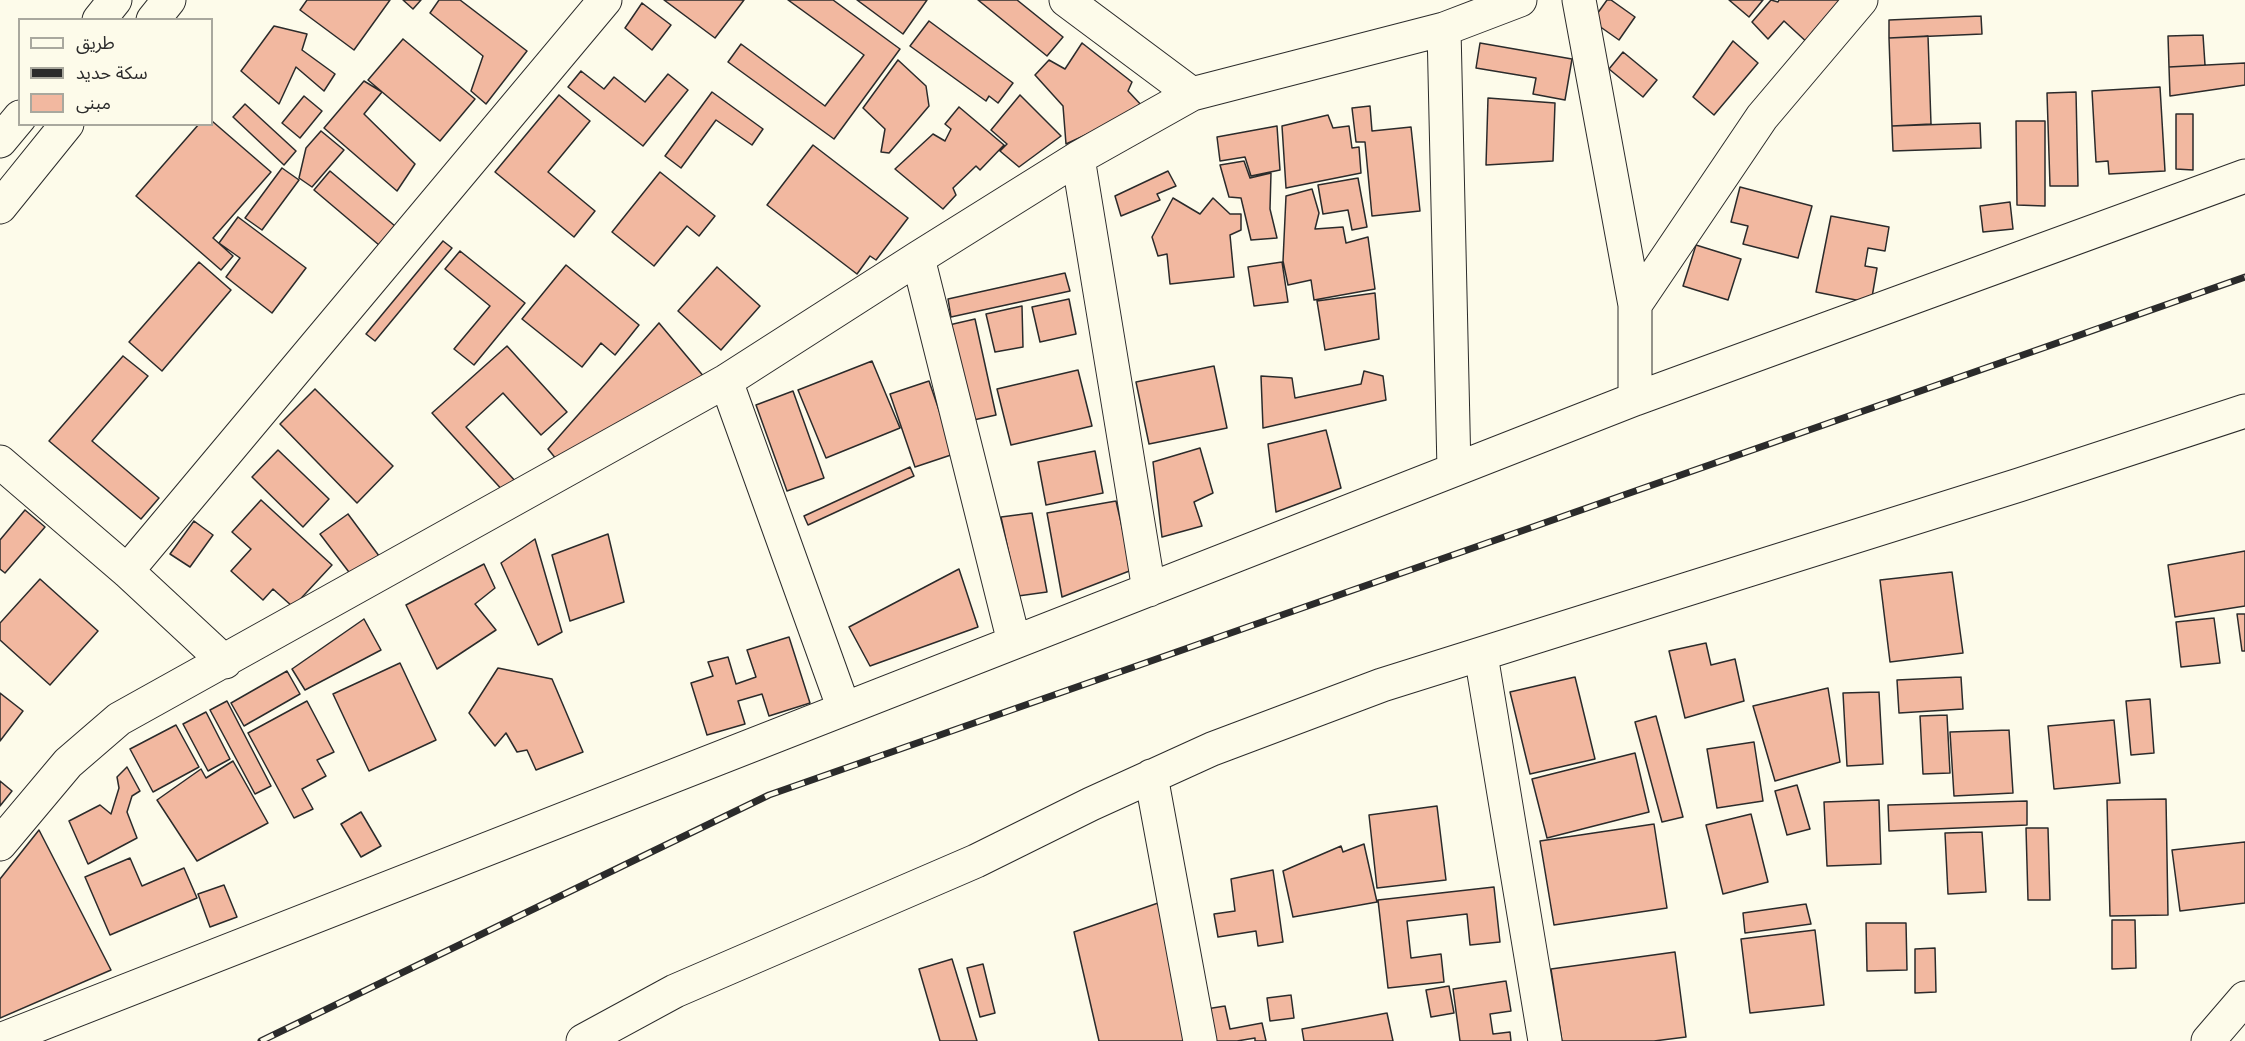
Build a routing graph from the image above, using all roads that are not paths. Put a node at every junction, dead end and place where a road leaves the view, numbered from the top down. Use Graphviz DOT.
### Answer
graph roads {
  1 [pos="115,0"];
  2 [pos="169,0"];
  3 [pos="605,0"];
  4 [pos="1066,0"];
  5 [pos="1520,0"];
  6 [pos="1579,0"];
  7 [pos="1861,0"];
  8 [pos="101,18"];
  9 [pos="155,18"];
  10 [pos="1444,29"];
  11 [pos="1192,94"];
  12 [pos="18,119"];
  13 [pos="65,126"];
  14 [pos="0,141"];
  15 [pos="1078,158"];
  16 [pos="2245,176"];
  17 [pos="0,207"];
  18 [pos="918,258"];
  19 [pos="1635,305"];
  20 [pos="726,381"];
  21 [pos="1635,399"];
  22 [pos="2245,411"];
  23 [pos="0,462"];
  24 [pos="1454,470"];
  25 [pos="126,571"];
  26 [pos="1149,590"];
  27 [pos="1014,642"];
  28 [pos="1481,655"];
  29 [pos="225,662"];
  30 [pos="844,710"];
  31 [pos="1151,777"];
  32 [pos="0,844"];
  33 [pos="2245,998"];
  34 [pos="0,1040"];
  35 [pos="583,1041"];
  36 [pos="1200,1041"];
  37 [pos="1545,1041"];
  38 [pos="2208,1041"];
  1 -- 8 [label="street"];
  2 -- 9 [label="street"];
  3 -- 25 [label="street"];
  4 -- 11 [label="street"];
  5 -- 10 [label="street"];
  6 -- 19 [label="street"];
  7 -- 19 [label="street"];
  10 -- 11 [label="street"];
  10 -- 24 [label="street"];
  11 -- 15 [label="street"];
  12 -- 14 [label="street"];
  13 -- 17 [label="street"];
  15 -- 18 [label="street"];
  15 -- 26 [label="street"];
  16 -- 21 [label="street"];
  18 -- 20 [label="street"];
  18 -- 27 [label="street"];
  19 -- 21 [label="street"];
  20 -- 29 [label="street"];
  20 -- 30 [label="street"];
  21 -- 24 [label="street"];
  22 -- 28 [label="street"];
  23 -- 25 [label="street"];
  24 -- 26 [label="street"];
  25 -- 29 [label="street"];
  26 -- 27 [label="street"];
  27 -- 30 [label="street"];
  28 -- 31 [label="street"];
  28 -- 37 [label="street"];
  29 -- 32 [label="street"];
  30 -- 34 [label="street"];
  31 -- 35 [label="street"];
  31 -- 36 [label="street"];
  33 -- 38 [label="street"];
}
